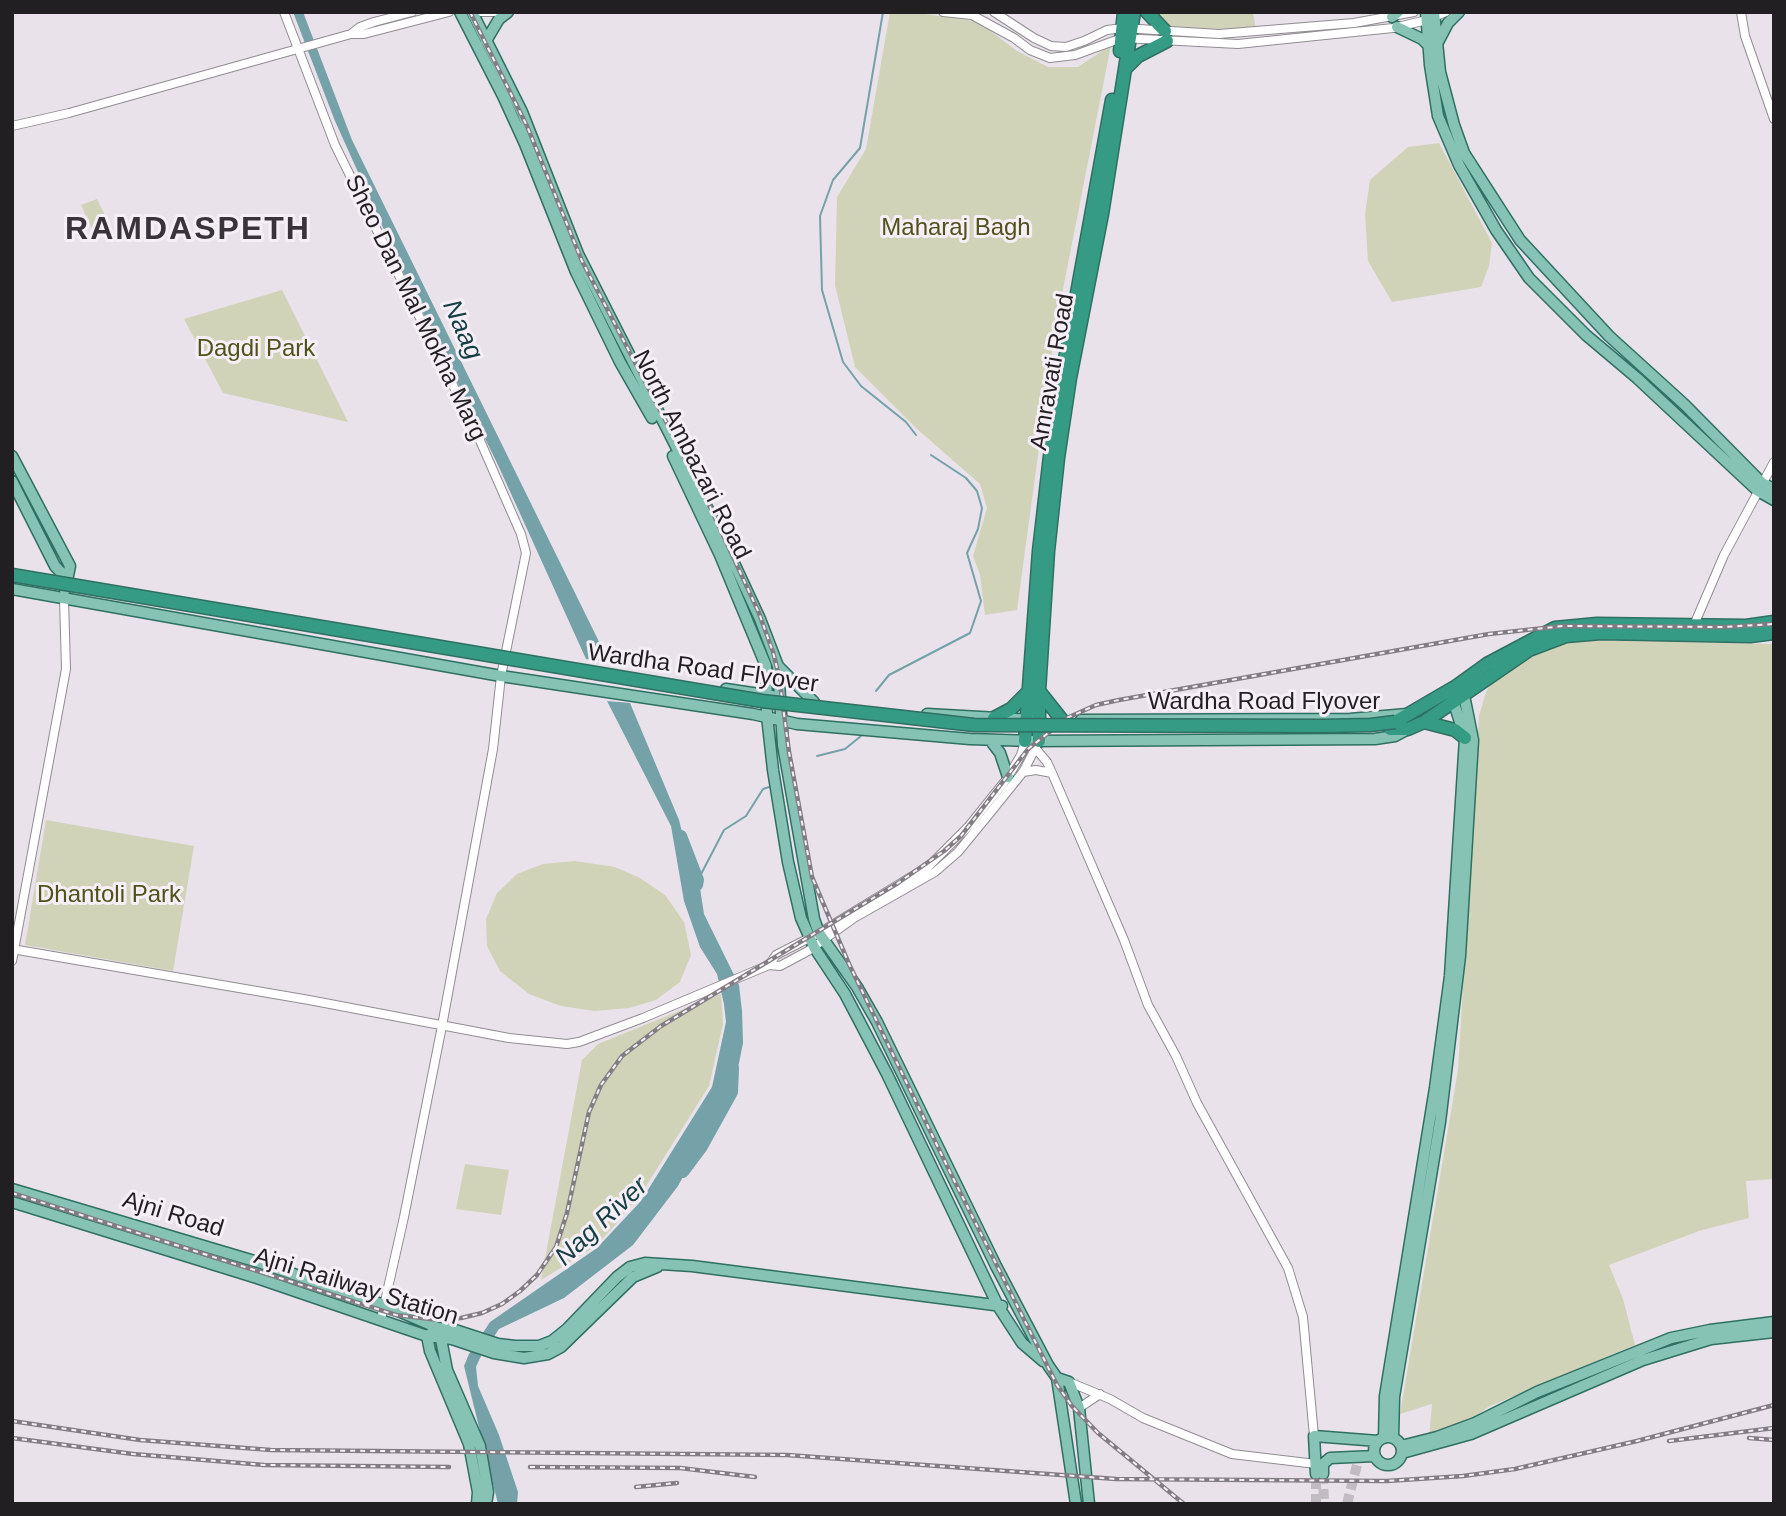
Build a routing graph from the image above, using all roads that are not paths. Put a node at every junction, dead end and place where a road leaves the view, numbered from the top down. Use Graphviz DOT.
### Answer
graph roads {
  1 [pos="284,12"];
  2 [pos="412,12"];
  3 [pos="449,12"];
  4 [pos="460,12"];
  5 [pos="472,12"];
  6 [pos="481,12"];
  7 [pos="495,12"];
  8 [pos="508,12"];
  9 [pos="943,12"];
  10 [pos="994,12"];
  11 [pos="1124,12"];
  12 [pos="1134,12"];
  13 [pos="1147,12"];
  14 [pos="1413,12"];
  15 [pos="1446,12"];
  16 [pos="1459,12"];
  17 [pos="1741,12"];
  18 [pos="1430,16"];
  19 [pos="1395,19"];
  20 [pos="1127,33"];
  21 [pos="351,34"];
  22 [pos="1166,36"];
  23 [pos="486,41"];
  24 [pos="1433,46"];
  25 [pos="297,48"];
  26 [pos="1125,69"];
  27 [pos="1774,119"];
  28 [pos="12,126"];
  29 [pos="1095,223"];
  30 [pos="1680,400"];
  31 [pos="1669,409"];
  32 [pos="12,456"];
  33 [pos="1774,462"];
  34 [pos="12,481"];
  35 [pos="1760,487"];
  36 [pos="1774,489"];
  37 [pos="1774,500"];
  38 [pos="716,535"];
  39 [pos="12,569"];
  40 [pos="12,575"];
  41 [pos="67,579"];
  42 [pos="12,581"];
  43 [pos="12,589"];
  44 [pos="64,599"];
  45 [pos="1774,622"];
  46 [pos="1694,625"];
  47 [pos="1774,633"];
  48 [pos="506,653"];
  49 [pos="778,666"];
  50 [pos="501,676"];
  51 [pos="1034,691"];
  52 [pos="766,695"];
  53 [pos="1458,695"];
  54 [pos="781,697"];
  55 [pos="814,702"];
  56 [pos="753,714"];
  57 [pos="1407,714"];
  58 [pos="766,716"];
  59 [pos="994,718"];
  60 [pos="782,719"];
  61 [pos="1033,720"];
  62 [pos="1062,720"];
  63 [pos="1424,722"];
  64 [pos="797,724"];
  65 [pos="1392,726"];
  66 [pos="1408,729"];
  67 [pos="769,735"];
  68 [pos="1465,737"];
  69 [pos="782,739"];
  70 [pos="990,740"];
  71 [pos="1033,743"];
  72 [pos="1023,772"];
  73 [pos="1052,773"];
  74 [pos="1008,777"];
  75 [pos="1466,788"];
  76 [pos="816,940"];
  77 [pos="13,949"];
  78 [pos="12,961"];
  79 [pos="442,1026"];
  80 [pos="12,1189"];
  81 [pos="12,1202"];
  82 [pos="384,1305"];
  83 [pos="998,1306"];
  84 [pos="1016,1306"];
  85 [pos="380,1319"];
  86 [pos="1774,1322"];
  87 [pos="1774,1332"];
  88 [pos="447,1334"];
  89 [pos="427,1336"];
  90 [pos="1048,1365"];
  91 [pos="1057,1378"];
  92 [pos="1069,1382"];
  93 [pos="1100,1394"];
  94 [pos="1079,1408"];
  95 [pos="1314,1436"];
  96 [pos="1360,1439"];
  97 [pos="1394,1443"];
  98 [pos="1375,1456"];
  99 [pos="1359,1457"];
  100 [pos="1319,1469"];
  101 [pos="477,1504"];
  102 [pos="486,1504"];
  103 [pos="1076,1504"];
  104 [pos="1089,1504"];
  1 -- 25 [label="street, Sheo Dan Mal Mokha Marg"];
  2 -- 21 [label="street"];
  3 -- 21 [label="street"];
  4 -- 38 [label="main road, North Ambazari Road"];
  5 -- 23 [label="main road, North Ambazari Road"];
  6 -- 7 [label="street"];
  8 -- 23 [label="main road"];
  9 -- 20 [label="street"];
  10 -- 20 [label="street"];
  11 -- 20 [label="highway, Amravati Road"];
  12 -- 20 [label="highway, Amravati Road"];
  13 -- 22 [label="highway"];
  14 -- 19 [label="street"];
  15 -- 18 [label="street"];
  16 -- 24 [label="main road"];
  17 -- 27 [label="street"];
  18 -- 19 [label="street"];
  18 -- 24 [label="main road"];
  19 -- 22 [label="street"];
  19 -- 24 [label="main road"];
  20 -- 22 [label="street"];
  20 -- 26 [label="highway, Amravati Road"];
  20 -- 29 [label="highway, Amravati Road"];
  21 -- 25 [label="street"];
  22 -- 26 [label="highway"];
  23 -- 38 [label="main road, North Ambazari Road"];
  24 -- 30 [label="main road"];
  24 -- 31 [label="main road"];
  25 -- 28 [label="street"];
  25 -- 48 [label="street, Sheo Dan Mal Mokha Marg"];
  26 -- 29 [label="highway, Amravati Road"];
  29 -- 51 [label="highway, Amravati Road"];
  30 -- 31 [label="main road"];
  30 -- 35 [label="main road"];
  31 -- 35 [label="main road"];
  32 -- 41 [label="main road"];
  33 -- 35 [label="street"];
  34 -- 41 [label="main road"];
  35 -- 36 [label="main road"];
  35 -- 37 [label="main road"];
  35 -- 46 [label="street"];
  38 -- 49 [label="main road, North Ambazari Road"];
  38 -- 52 [label="main road, North Ambazari Road"];
  39 -- 41 [label="main road, Wardha Road Flyover"];
  40 -- 65 [label="highway, Wardha Road Flyover, bridge"];
  41 -- 44 [label="main road"];
  41 -- 48 [label="main road, Wardha Road Flyover"];
  42 -- 65 [label="highway, Wardha Road Flyover, bridge"];
  43 -- 44 [label="main road"];
  44 -- 50 [label="main road"];
  44 -- 77 [label="street"];
  45 -- 46 [label="highway"];
  46 -- 53 [label="highway"];
  47 -- 53 [label="highway"];
  48 -- 50 [label="street, Sheo Dan Mal Mokha Marg"];
  48 -- 52 [label="main road, Wardha Road Flyover"];
  49 -- 54 [label="main road, North Ambazari Road"];
  49 -- 55 [label="main road"];
  50 -- 56 [label="main road"];
  50 -- 79 [label="street, Sheo Dan Mal Mokha Marg"];
  51 -- 59 [label="highway"];
  51 -- 61 [label="highway, Amravati Road"];
  51 -- 62 [label="highway"];
  52 -- 54 [label="main road, Wardha Road Flyover"];
  52 -- 58 [label="main road, North Ambazari Road"];
  53 -- 57 [label="highway"];
  53 -- 63 [label="highway"];
  53 -- 68 [label="main road"];
  53 -- 75 [label="main road"];
  54 -- 55 [label="main road, Wardha Road Flyover"];
  54 -- 60 [label="main road, North Ambazari Road"];
  55 -- 59 [label="main road, Wardha Road Flyover"];
  56 -- 58 [label="main road"];
  56 -- 67 [label="main road"];
  57 -- 62 [label="main road, Wardha Road Flyover"];
  57 -- 65 [label="highway"];
  58 -- 60 [label="main road"];
  58 -- 67 [label="main road, North Ambazari Road"];
  59 -- 61 [label="main road, Wardha Road Flyover"];
  60 -- 64 [label="main road"];
  60 -- 69 [label="main road, North Ambazari Road"];
  61 -- 62 [label="main road, Wardha Road Flyover, bridge"];
  61 -- 71 [label="highway, Amravati Road"];
  63 -- 66 [label="highway"];
  63 -- 68 [label="highway"];
  64 -- 69 [label="main road"];
  64 -- 70 [label="main road"];
  65 -- 66 [label="highway"];
  66 -- 71 [label="main road"];
  67 -- 76 [label="main road, North Ambazari Road"];
  68 -- 75 [label="main road"];
  69 -- 76 [label="main road, North Ambazari Road"];
  70 -- 71 [label="main road"];
  70 -- 74 [label="main road"];
  71 -- 72 [label="street"];
  71 -- 73 [label="street"];
  71 -- 74 [label="street"];
  72 -- 73 [label="street"];
  72 -- 76 [label="street"];
  73 -- 95 [label="street"];
  74 -- 76 [label="street"];
  75 -- 97 [label="main road"];
  76 -- 79 [label="street"];
  76 -- 83 [label="main road"];
  76 -- 84 [label="main road"];
  77 -- 78 [label="street"];
  77 -- 79 [label="street"];
  79 -- 82 [label="street, Sheo Dan Mal Mokha Marg"];
  80 -- 82 [label="main road, Ajni Road"];
  81 -- 85 [label="main road, Ajni Railway Station"];
  82 -- 85 [label="street, Sheo Dan Mal Mokha Marg"];
  82 -- 88 [label="main road, Ajni Road"];
  83 -- 84 [label="main road, Ajni Road"];
  83 -- 88 [label="main road, Ajni Road"];
  83 -- 90 [label="main road"];
  84 -- 90 [label="main road"];
  85 -- 89 [label="main road, Ajni Railway Station"];
  86 -- 97 [label="main road"];
  87 -- 97 [label="main road"];
  88 -- 89 [label="main road"];
  88 -- 102 [label="main road"];
  89 -- 101 [label="main road"];
  90 -- 91 [label="main road"];
  91 -- 92 [label="main road"];
  91 -- 103 [label="main road"];
  92 -- 93 [label="street"];
  92 -- 94 [label="main road"];
  93 -- 94 [label="street"];
  93 -- 100 [label="street"];
  94 -- 104 [label="main road"];
  95 -- 96 [label="main road"];
  95 -- 100 [label="main road"];
  96 -- 97 [label="main road"];
  96 -- 99 [label="main road"];
  97 -- 98 [label="main road"];
  97 -- 98 [label="main road"];
  98 -- 99 [label="main road"];
  99 -- 100 [label="main road"];
}
